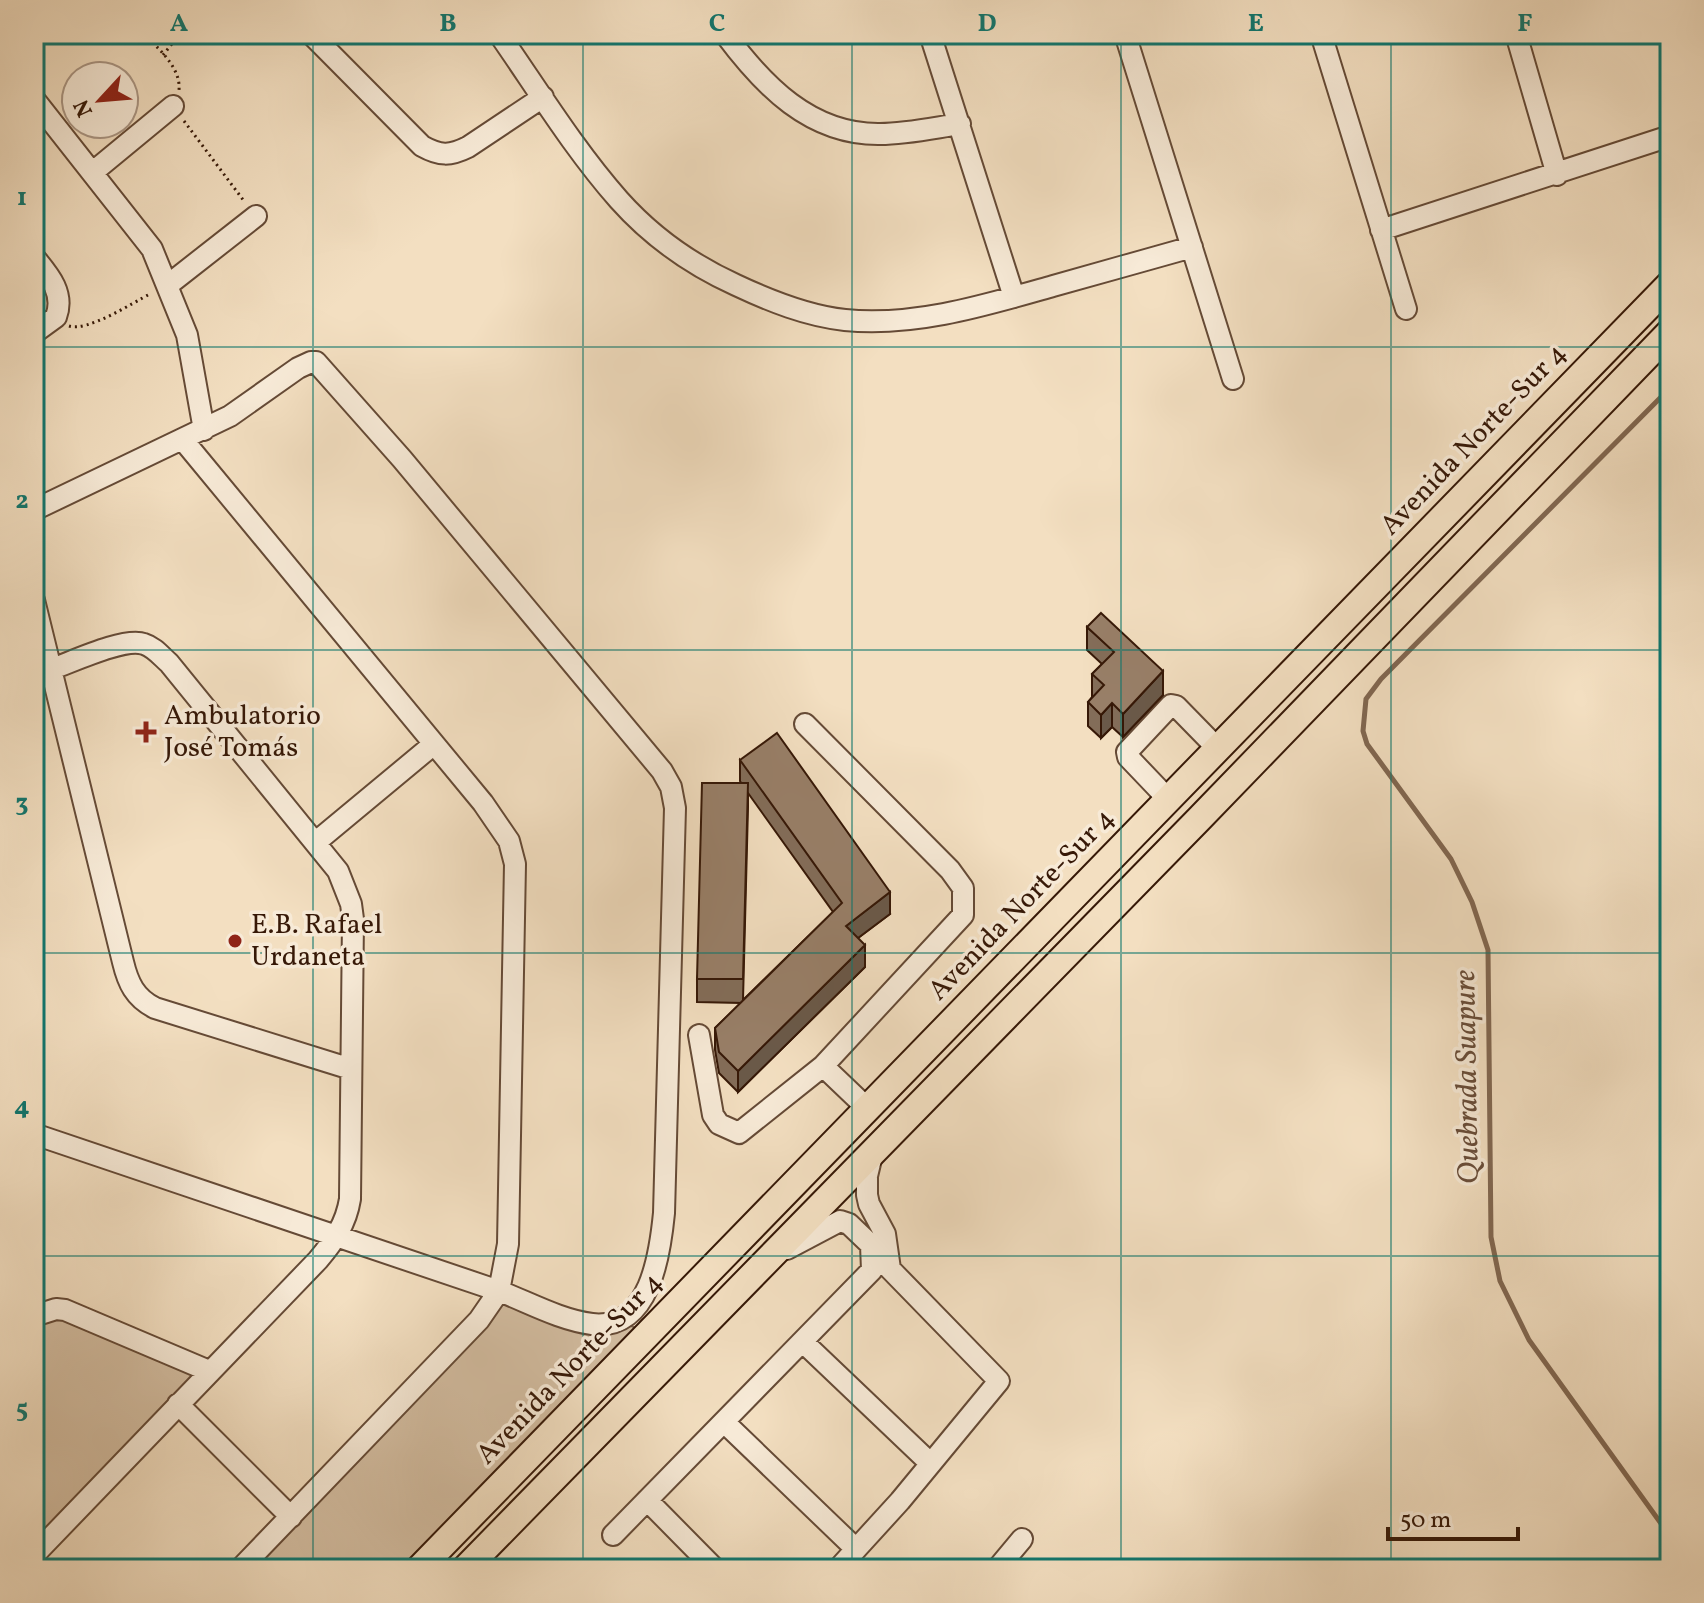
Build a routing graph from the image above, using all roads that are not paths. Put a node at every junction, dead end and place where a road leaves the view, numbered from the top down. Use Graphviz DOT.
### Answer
graph roads {
  1 [pos="311,34"];
  2 [pos="499,34"];
  3 [pos="725,34"];
  4 [pos="930,34"];
  5 [pos="1125,34"];
  6 [pos="1321,34"];
  7 [pos="1516,34"];
  8 [pos="543,97"];
  9 [pos="34,99"];
  10 [pos="173,106"];
  11 [pos="960,124"];
  12 [pos="1670,136"];
  13 [pos="93,172"];
  14 [pos="1557,175"];
  15 [pos="256,216"];
  16 [pos="1381,230"];
  17 [pos="1192,247"];
  18 [pos="34,257"];
  19 [pos="1670,284"];
  20 [pos="168,285"];
  21 [pos="1014,297"];
  22 [pos="1406,309"];
  23 [pos="1670,332"];
  24 [pos="34,333"];
  25 [pos="1233,379"];
  26 [pos="204,430"];
  27 [pos="183,440"];
  28 [pos="34,510"];
  29 [pos="34,600"];
  30 [pos="52,669"];
  31 [pos="805,724"];
  32 [pos="434,744"];
  33 [pos="1219,750"];
  34 [pos="1169,800"];
  35 [pos="316,842"];
  36 [pos="699,1035"];
  37 [pos="823,1066"];
  38 [pos="351,1069"];
  39 [pos="868,1109"];
  40 [pos="34,1134"];
  41 [pos="873,1151"];
  42 [pos="867,1195"];
  43 [pos="840,1221"];
  44 [pos="338,1236"];
  45 [pos="878,1240"];
  46 [pos="765,1261"];
  47 [pos="499,1291"];
  48 [pos="34,1316"];
  49 [pos="619,1320"];
  50 [pos="648,1334"];
  51 [pos="803,1342"];
  52 [pos="209,1371"];
  53 [pos="178,1404"];
  54 [pos="724,1422"];
  55 [pos="930,1463"];
  56 [pos="647,1500"];
  57 [pos="291,1517"];
  58 [pos="613,1535"];
  59 [pos="1022,1539"];
  60 [pos="856,1549"];
  61 [pos="39,1556"];
  62 [pos="240,1569"];
  63 [pos="419,1569"];
  64 [pos="465,1569"];
  65 [pos="715,1569"];
  66 [pos="838,1569"];
  67 [pos="997,1569"];
  1 -- 8 [label="street"];
  2 -- 8 [label="street"];
  3 -- 11 [label="street"];
  4 -- 11 [label="street"];
  5 -- 17 [label="street"];
  6 -- 16 [label="street"];
  7 -- 14 [label="street"];
  8 -- 21 [label="street"];
  9 -- 13 [label="street"];
  10 -- 13 [label="street"];
  11 -- 21 [label="street"];
  12 -- 14 [label="street"];
  13 -- 20 [label="street"];
  14 -- 16 [label="street"];
  15 -- 20 [label="street"];
  16 -- 22 [label="street"];
  17 -- 21 [label="street"];
  17 -- 25 [label="street"];
  18 -- 24 [label="street"];
  19 -- 33 [label="main road, Avenida Norte-Sur 4"];
  20 -- 26 [label="street"];
  23 -- 41 [label="main road"];
  26 -- 27 [label="street"];
  26 -- 49 [label="street"];
  27 -- 28 [label="street"];
  27 -- 32 [label="street"];
  29 -- 30 [label="street"];
  30 -- 35 [label="street"];
  30 -- 38 [label="street"];
  31 -- 37 [label="street"];
  32 -- 35 [label="street"];
  32 -- 47 [label="street"];
  33 -- 34 [label="main road, Avenida Norte-Sur 4"];
  33 -- 34 [label="street"];
  34 -- 39 [label="main road, Avenida Norte-Sur 4"];
  35 -- 38 [label="street"];
  36 -- 37 [label="street"];
  37 -- 39 [label="street"];
  38 -- 44 [label="street"];
  39 -- 50 [label="main road, Avenida Norte-Sur 4"];
  40 -- 44 [label="street"];
  41 -- 42 [label="street"];
  41 -- 46 [label="main road"];
  42 -- 43 [label="street"];
  42 -- 45 [label="street"];
  43 -- 45 [label="street"];
  43 -- 46 [label="street"];
  44 -- 47 [label="street"];
  44 -- 52 [label="street"];
  45 -- 51 [label="street"];
  45 -- 55 [label="street"];
  46 -- 64 [label="main road"];
  47 -- 49 [label="street"];
  47 -- 57 [label="street"];
  48 -- 52 [label="street"];
  49 -- 50 [label="street"];
  50 -- 63 [label="main road, Avenida Norte-Sur 4"];
  51 -- 54 [label="street"];
  51 -- 55 [label="street"];
  52 -- 53 [label="street"];
  53 -- 57 [label="street"];
  53 -- 61 [label="street"];
  54 -- 56 [label="street"];
  54 -- 60 [label="street"];
  55 -- 60 [label="street"];
  56 -- 58 [label="street"];
  56 -- 65 [label="street"];
  57 -- 62 [label="street"];
  59 -- 67 [label="street"];
  60 -- 66 [label="street"];
}
